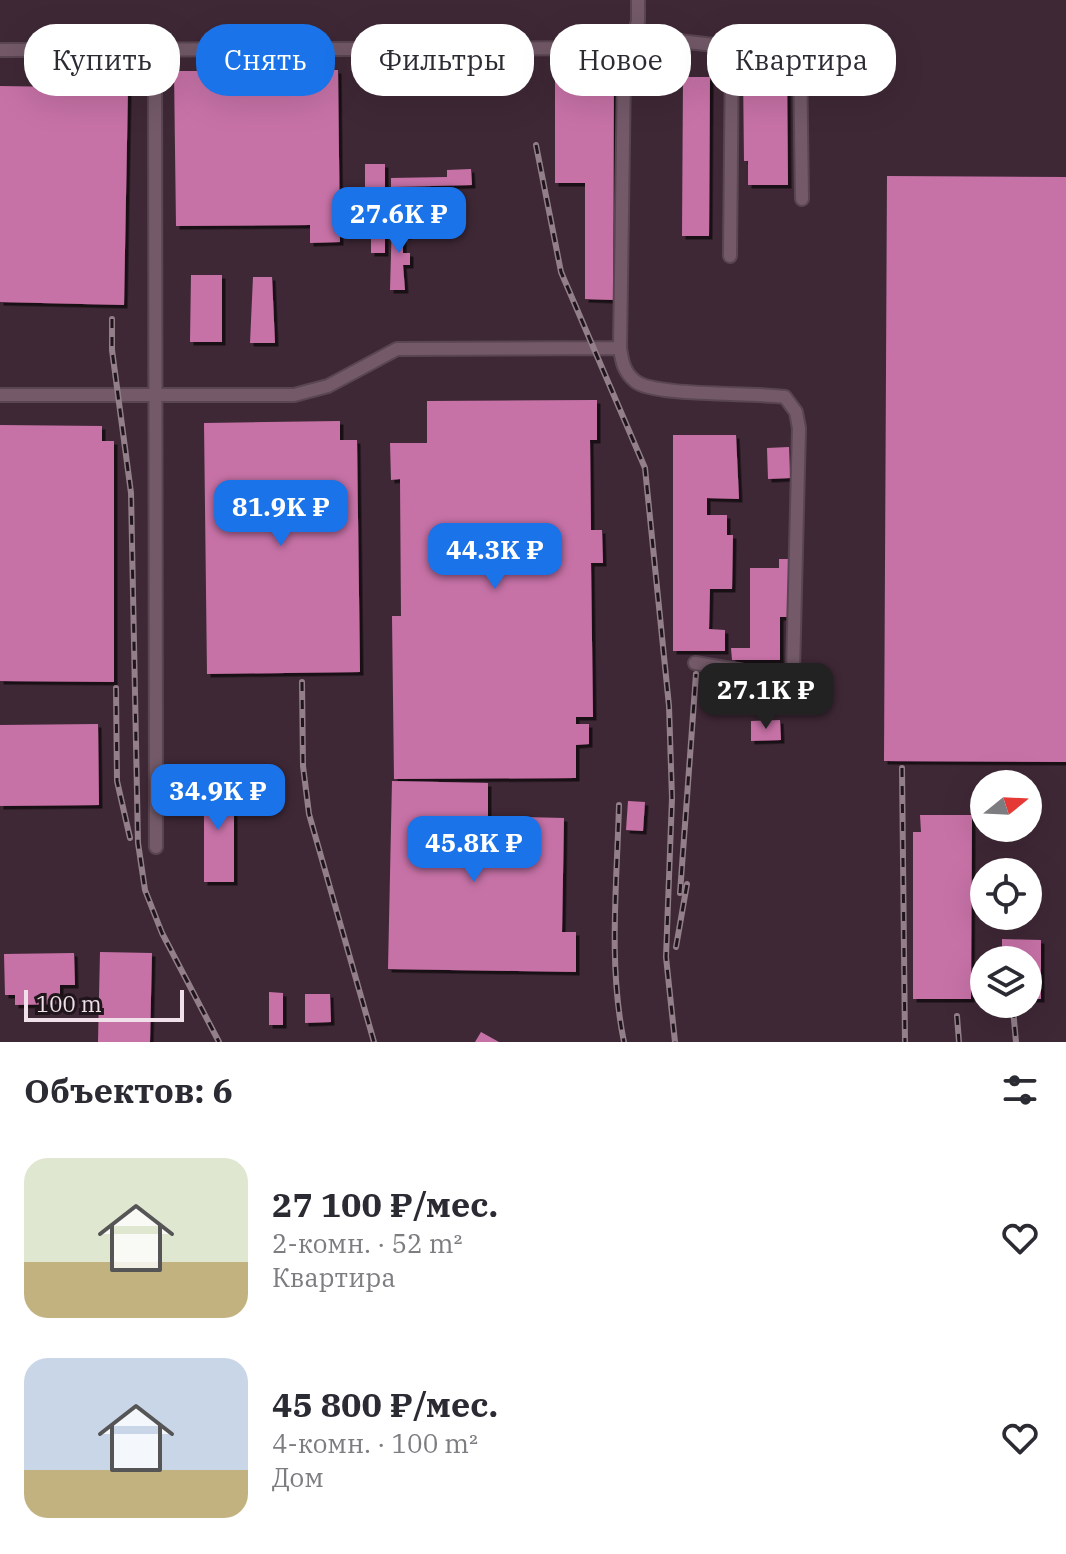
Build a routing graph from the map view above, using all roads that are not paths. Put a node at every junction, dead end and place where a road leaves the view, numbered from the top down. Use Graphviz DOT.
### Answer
graph roads {
  1 [pos="638,0"];
  2 [pos="635,24"];
  3 [pos="550,43"];
  4 [pos="180,49"];
  5 [pos="0,50"];
  6 [pos="24,50"];
  7 [pos="155,96"];
  8 [pos="624,96"];
  9 [pos="732,96"];
  10 [pos="801,96"];
  11 [pos="802,199"];
  12 [pos="730,256"];
  13 [pos="620,348"];
  14 [pos="0,395"];
  15 [pos="155,395"];
  16 [pos="695,663"];
  17 [pos="156,847"];
  1 -- 2 [label="lane"];
  3 -- 4 [label="lane"];
  5 -- 6 [label="lane"];
  7 -- 15 [label="lane"];
  8 -- 13 [label="lane"];
  9 -- 12 [label="lane"];
  10 -- 11 [label="lane"];
  13 -- 15 [label="lane"];
  13 -- 16 [label="lane"];
  14 -- 15 [label="lane"];
  15 -- 17 [label="lane"];
}
